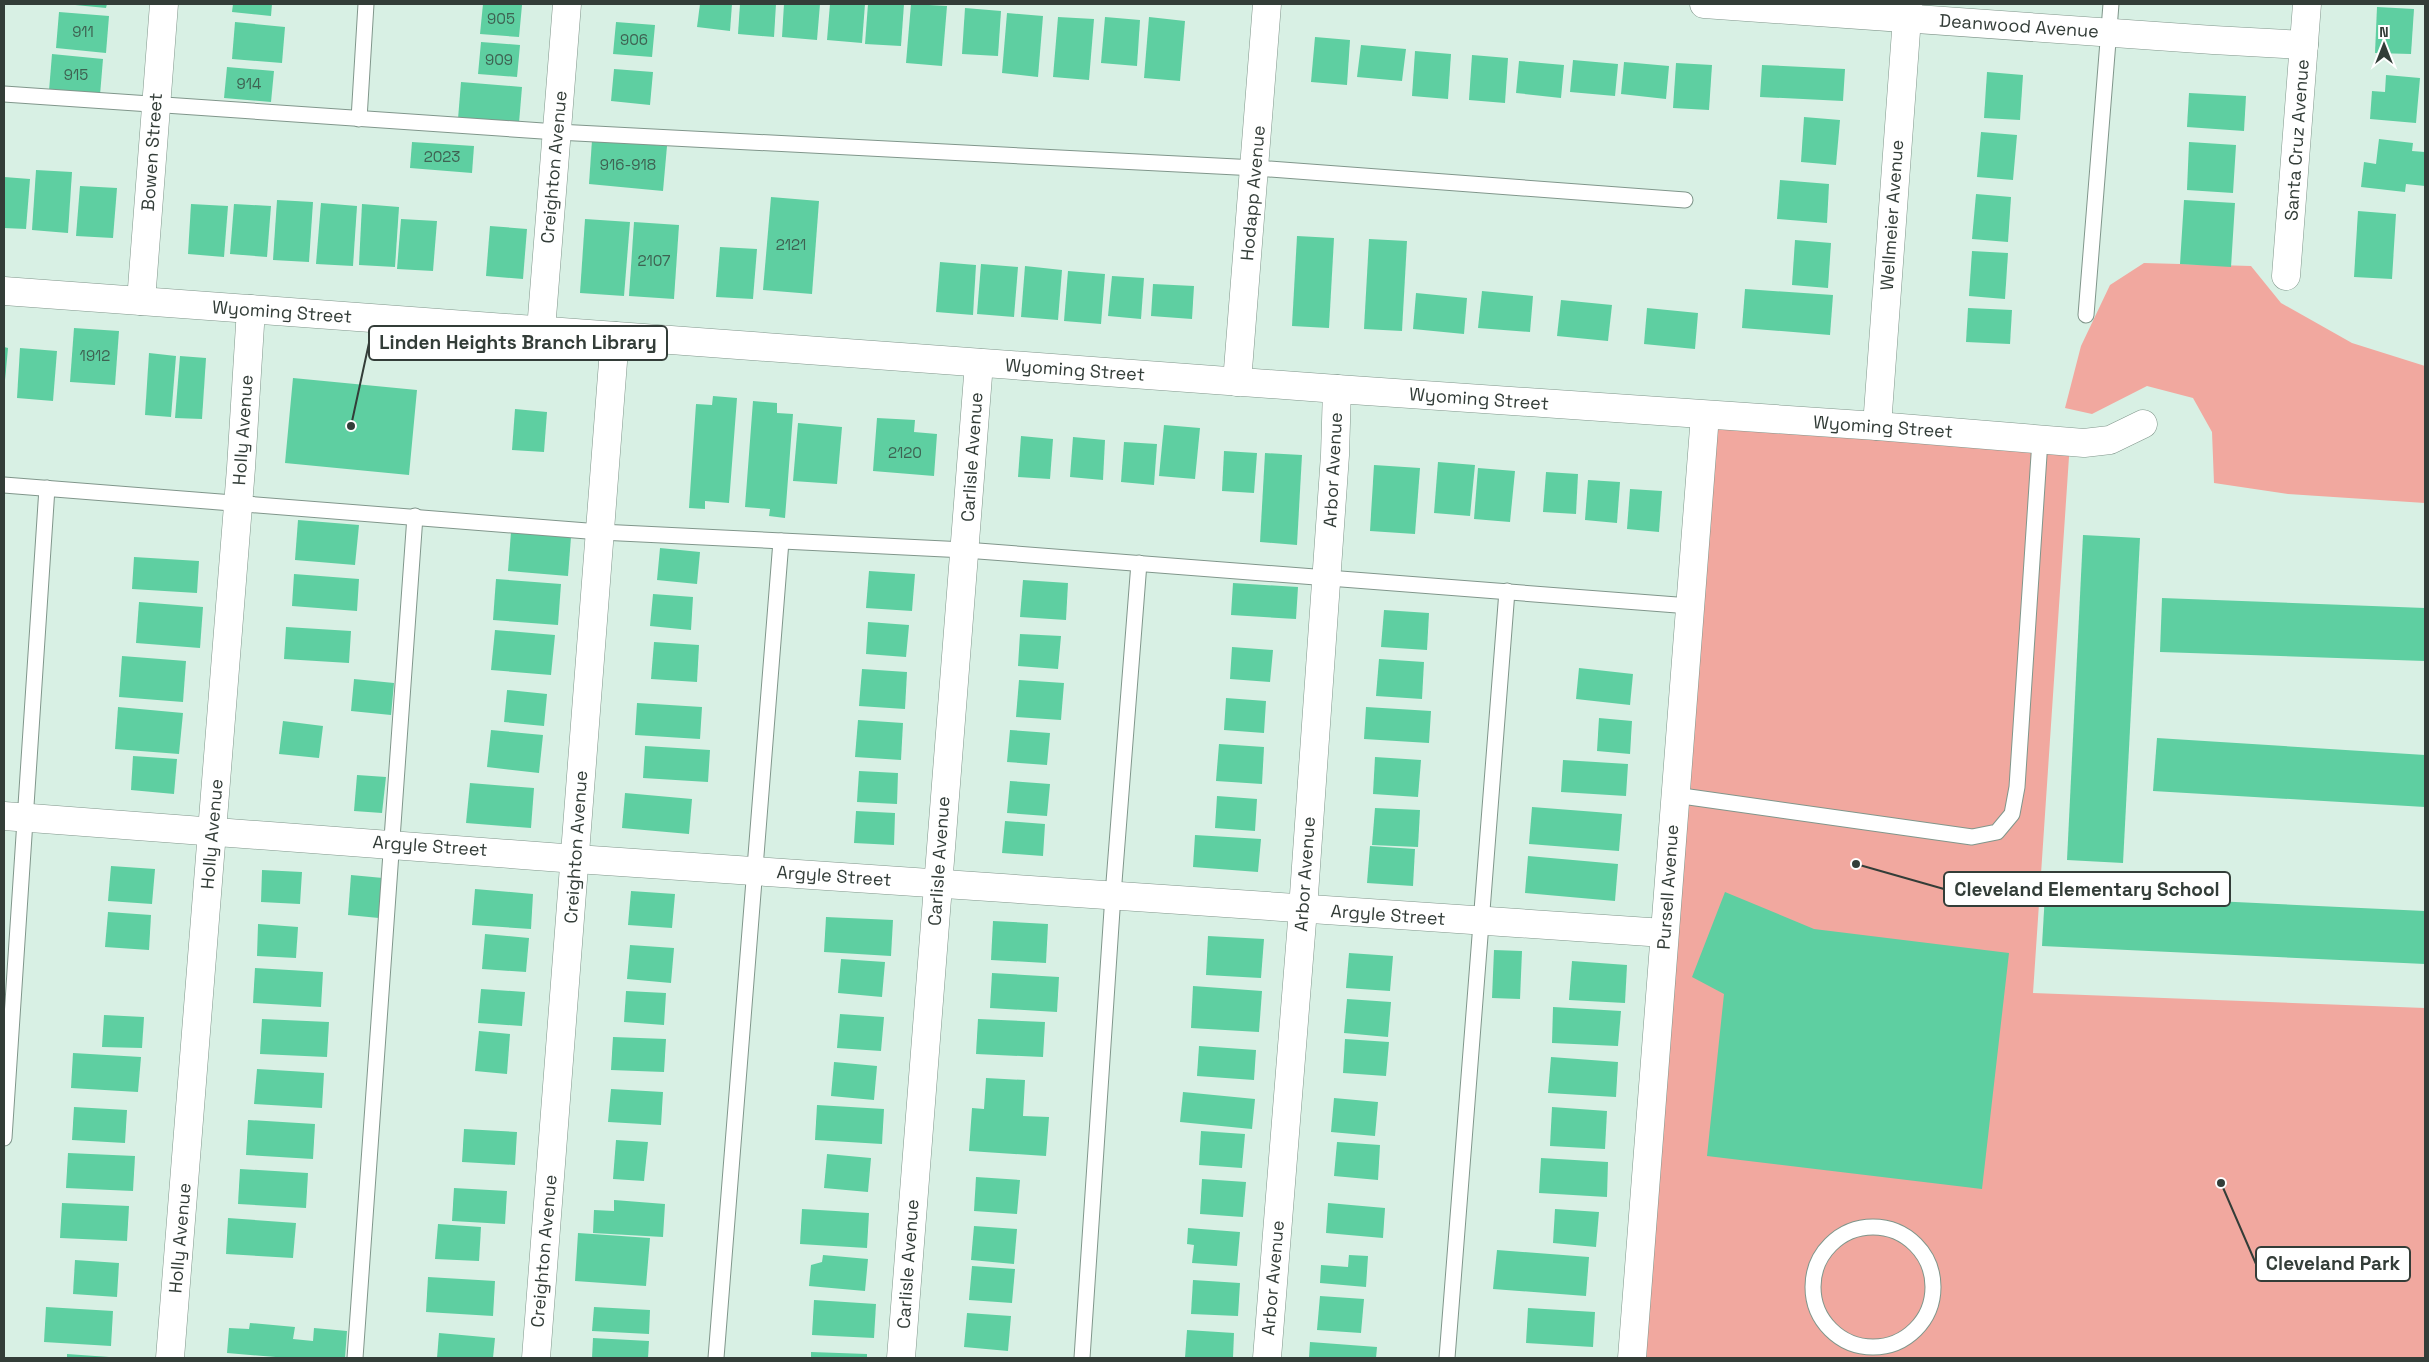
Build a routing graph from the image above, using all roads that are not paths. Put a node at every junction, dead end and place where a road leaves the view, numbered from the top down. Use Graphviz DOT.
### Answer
graph roads {
  1 [pos="164,4"];
  2 [pos="366,4"];
  3 [pos="567,4"];
  4 [pos="1267,4"];
  5 [pos="1704,4"];
  6 [pos="2111,4"];
  7 [pos="2307,4"];
  8 [pos="1748,5"];
  9 [pos="1907,11"];
  10 [pos="2109,33"];
  11 [pos="2304,45"];
  12 [pos="4,94"];
  13 [pos="156,105"];
  14 [pos="359,118"];
  15 [pos="557,132"];
  16 [pos="1256,168"];
  17 [pos="1685,200"];
  18 [pos="2286,276"];
  19 [pos="4,291"];
  20 [pos="141,301"];
  21 [pos="251,309"];
  22 [pos="2086,315"];
  23 [pos="541,330"];
  24 [pos="616,336"];
  25 [pos="979,363"];
  26 [pos="1237,382"];
  27 [pos="1338,389"];
  28 [pos="1705,415"];
  29 [pos="2143,424"];
  30 [pos="1877,426"];
  31 [pos="2040,440"];
  32 [pos="4,485"];
  33 [pos="47,488"];
  34 [pos="238,502"];
  35 [pos="415,516"];
  36 [pos="600,532"];
  37 [pos="781,541"];
  38 [pos="965,550"];
  39 [pos="1139,563"];
  40 [pos="1326,577"];
  41 [pos="1507,591"];
  42 [pos="1690,606"];
  43 [pos="1675,795"];
  44 [pos="15,816"];
  45 [pos="212,830"];
  46 [pos="392,843"];
  47 [pos="576,859"];
  48 [pos="754,871"];
  49 [pos="938,883"];
  50 [pos="1113,895"];
  51 [pos="1303,909"];
  52 [pos="1481,921"];
  53 [pos="1664,933"];
  54 [pos="4,1138"];
  55 [pos="1885,1352"];
  56 [pos="170,1358"];
  57 [pos="355,1358"];
  58 [pos="536,1358"];
  59 [pos="716,1358"];
  60 [pos="901,1358"];
  61 [pos="1082,1358"];
  62 [pos="1267,1358"];
  63 [pos="1447,1358"];
  64 [pos="1632,1358"];
  1 -- 13 [label="street, Bowen Street"];
  2 -- 14 [label="lane"];
  3 -- 15 [label="street, Creighton Avenue"];
  4 -- 16 [label="street, Hodapp Avenue"];
  5 -- 8 [label="street, Deanwood Avenue"];
  6 -- 10 [label="lane"];
  7 -- 11 [label="street, Santa Cruz Avenue"];
  8 -- 9 [label="street, Deanwood Avenue"];
  9 -- 10 [label="street, Deanwood Avenue"];
  9 -- 30 [label="street, Wellmeier Avenue"];
  10 -- 11 [label="street, Deanwood Avenue"];
  10 -- 22 [label="lane"];
  11 -- 18 [label="street, Santa Cruz Avenue"];
  12 -- 13 [label="lane"];
  13 -- 14 [label="lane"];
  13 -- 20 [label="street, Bowen Street"];
  14 -- 15 [label="lane"];
  15 -- 16 [label="lane"];
  15 -- 23 [label="street, Creighton Avenue"];
  16 -- 17 [label="lane"];
  16 -- 26 [label="street, Hodapp Avenue"];
  19 -- 20 [label="street, Wyoming Street"];
  20 -- 21 [label="street, Wyoming Street"];
  21 -- 23 [label="street, Wyoming Street"];
  21 -- 34 [label="street, Holly Avenue"];
  23 -- 24 [label="street, Wyoming Street"];
  24 -- 25 [label="street, Wyoming Street"];
  24 -- 36 [label="street, Creighton Avenue"];
  25 -- 26 [label="street, Wyoming Street"];
  25 -- 38 [label="street, Carlisle Avenue"];
  26 -- 27 [label="street, Wyoming Street"];
  27 -- 28 [label="street, Wyoming Street"];
  27 -- 40 [label="street, Arbor Avenue"];
  28 -- 30 [label="street, Wyoming Street"];
  28 -- 42 [label="street, Pursell Avenue"];
  29 -- 31 [label="street, Wyoming Street"];
  30 -- 31 [label="street, Wyoming Street"];
  31 -- 43 [label="lane"];
  32 -- 33 [label="lane"];
  33 -- 34 [label="lane"];
  33 -- 44 [label="lane"];
  34 -- 35 [label="lane"];
  34 -- 45 [label="street, Holly Avenue"];
  35 -- 36 [label="lane"];
  35 -- 46 [label="lane"];
  36 -- 37 [label="lane"];
  36 -- 47 [label="street, Creighton Avenue"];
  37 -- 38 [label="lane"];
  37 -- 48 [label="lane"];
  38 -- 39 [label="lane"];
  38 -- 49 [label="street, Carlisle Avenue"];
  39 -- 40 [label="lane"];
  39 -- 50 [label="lane"];
  40 -- 41 [label="lane"];
  40 -- 51 [label="street, Arbor Avenue"];
  41 -- 42 [label="lane"];
  41 -- 52 [label="lane"];
  42 -- 43 [label="street, Pursell Avenue"];
  43 -- 53 [label="street, Pursell Avenue"];
  44 -- 45 [label="street, Argyle Street"];
  44 -- 54 [label="lane"];
  45 -- 46 [label="street, Argyle Street"];
  45 -- 56 [label="street, Holly Avenue"];
  46 -- 47 [label="street, Argyle Street"];
  46 -- 57 [label="lane"];
  47 -- 48 [label="street, Argyle Street"];
  47 -- 58 [label="street, Creighton Avenue"];
  48 -- 49 [label="street, Argyle Street"];
  48 -- 59 [label="lane"];
  49 -- 50 [label="street, Argyle Street"];
  49 -- 60 [label="street, Carlisle Avenue"];
  50 -- 51 [label="street, Argyle Street"];
  50 -- 61 [label="lane"];
  51 -- 52 [label="street, Argyle Street"];
  51 -- 62 [label="street, Arbor Avenue"];
  52 -- 53 [label="street, Argyle Street"];
  52 -- 63 [label="lane"];
  53 -- 64 [label="street, Pursell Avenue"];
  55 -- 55 [label="lane"];
}
